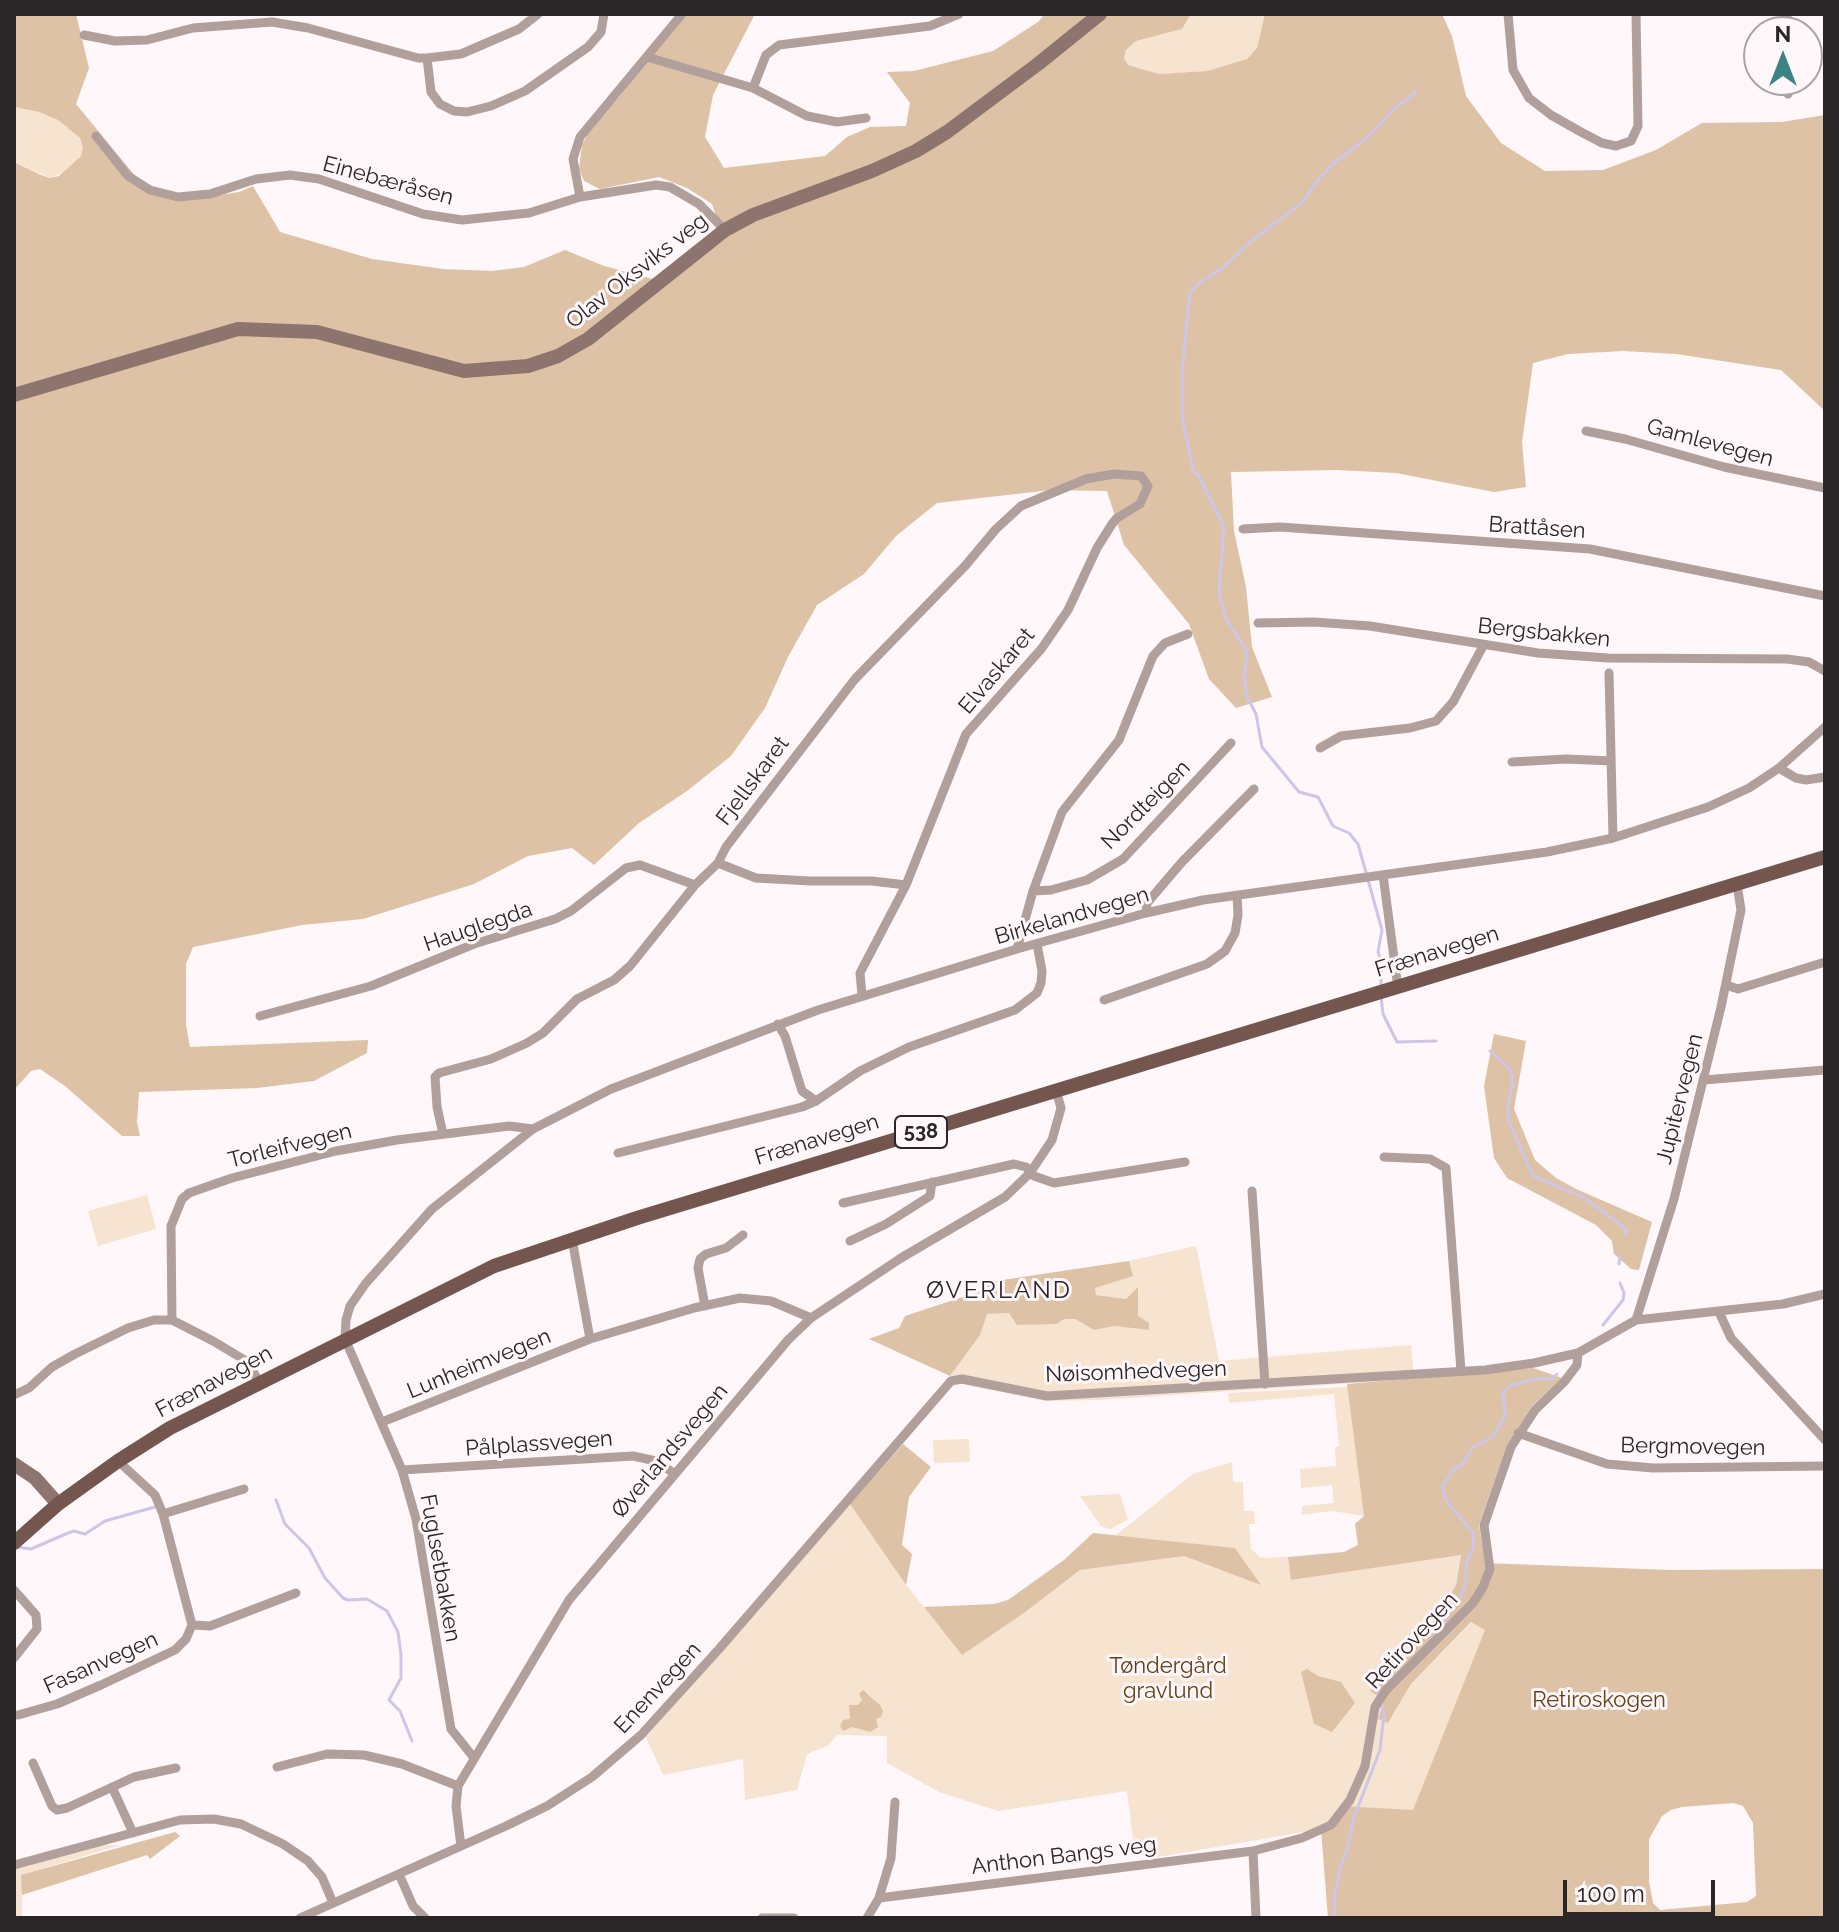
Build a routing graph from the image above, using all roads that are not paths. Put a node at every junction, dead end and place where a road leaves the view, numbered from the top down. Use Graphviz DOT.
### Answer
graph roads {
  1 [pos="538,14"];
  2 [pos="604,14"];
  3 [pos="682,14"];
  4 [pos="959,14"];
  5 [pos="1100,14"];
  6 [pos="1508,14"];
  7 [pos="1636,14"];
  8 [pos="84,35"];
  9 [pos="647,57"];
  10 [pos="427,58"];
  11 [pos="753,88"];
  12 [pos="866,118"];
  13 [pos="96,136"];
  14 [pos="580,197"];
  15 [pos="725,230"];
  16 [pos="14,395"];
  17 [pos="1586,431"];
  18 [pos="1141,476"];
  19 [pos="1825,488"];
  20 [pos="1243,529"];
  21 [pos="1825,596"];
  22 [pos="1258,623"];
  23 [pos="1188,634"];
  24 [pos="1483,646"];
  25 [pos="1825,671"];
  26 [pos="1609,673"];
  27 [pos="1825,727"];
  28 [pos="1231,743"];
  29 [pos="1320,748"];
  30 [pos="1611,761"];
  31 [pos="1512,762"];
  32 [pos="1779,768"];
  33 [pos="1825,777"];
  34 [pos="1254,789"];
  35 [pos="1613,838"];
  36 [pos="1825,857"];
  37 [pos="718,863"];
  38 [pos="1383,875"];
  39 [pos="1737,884"];
  40 [pos="695,885"];
  41 [pos="906,885"];
  42 [pos="1033,891"];
  43 [pos="1237,895"];
  44 [pos="1146,913"];
  45 [pos="1037,944"];
  46 [pos="1017,949"];
  47 [pos="1825,962"];
  48 [pos="1726,985"];
  49 [pos="1398,988"];
  50 [pos="862,995"];
  51 [pos="1104,1000"];
  52 [pos="260,1016"];
  53 [pos="778,1024"];
  54 [pos="1825,1070"];
  55 [pos="1704,1080"];
  56 [pos="1056,1090"];
  57 [pos="816,1101"];
  58 [pos="533,1129"];
  59 [pos="443,1134"];
  60 [pos="618,1153"];
  61 [pos="1384,1157"];
  62 [pos="1185,1162"];
  63 [pos="1030,1173"];
  64 [pos="932,1182"];
  65 [pos="1252,1191"];
  66 [pos="843,1203"];
  67 [pos="743,1235"];
  68 [pos="572,1239"];
  69 [pos="850,1241"];
  70 [pos="1825,1294"];
  71 [pos="705,1306"];
  72 [pos="1719,1312"];
  73 [pos="811,1318"];
  74 [pos="172,1320"];
  75 [pos="1636,1320"];
  76 [pos="345,1339"];
  77 [pos="590,1339"];
  78 [pos="1578,1353"];
  79 [pos="1461,1371"];
  80 [pos="962,1379"];
  81 [pos="259,1382"];
  82 [pos="1265,1384"];
  83 [pos="14,1395"];
  84 [pos="382,1422"];
  85 [pos="1518,1433"];
  86 [pos="1825,1440"];
  87 [pos="118,1461"];
  88 [pos="14,1464"];
  89 [pos="1825,1466"];
  90 [pos="402,1470"];
  91 [pos="675,1474"];
  92 [pos="244,1489"];
  93 [pos="58,1504"];
  94 [pos="163,1514"];
  95 [pos="14,1543"];
  96 [pos="14,1590"];
  97 [pos="296,1593"];
  98 [pos="192,1625"];
  99 [pos="14,1658"];
  100 [pos="18,1715"];
  101 [pos="474,1758"];
  102 [pos="33,1763"];
  103 [pos="277,1767"];
  104 [pos="176,1768"];
  105 [pos="458,1786"];
  106 [pos="112,1787"];
  107 [pos="895,1802"];
  108 [pos="133,1833"];
  109 [pos="461,1846"];
  110 [pos="1253,1851"];
  111 [pos="14,1865"];
  112 [pos="399,1874"];
  113 [pos="879,1898"];
  114 [pos="333,1903"];
  115 [pos="300,1918"];
  116 [pos="425,1918"];
  117 [pos="762,1918"];
  118 [pos="794,1918"];
  119 [pos="867,1918"];
  120 [pos="1256,1918"];
  1 -- 10 [label="street"];
  2 -- 10 [label="street"];
  3 -- 9 [label="street"];
  4 -- 11 [label="street"];
  5 -- 15 [label="street, Olav Oksviks veg"];
  6 -- 7 [label="street"];
  8 -- 10 [label="street"];
  9 -- 11 [label="street"];
  9 -- 14 [label="street"];
  11 -- 12 [label="street"];
  13 -- 14 [label="street, Einebæråsen"];
  14 -- 15 [label="street, Einebæråsen"];
  15 -- 16 [label="street, Olav Oksviks veg"];
  17 -- 19 [label="street, Gamlevegen"];
  18 -- 37 [label="street, Fjellskaret"];
  18 -- 41 [label="street, Elvaskaret"];
  20 -- 21 [label="street, Brattåsen"];
  22 -- 24 [label="street, Bergsbakken"];
  23 -- 42 [label="street"];
  24 -- 25 [label="street, Bergsbakken"];
  24 -- 29 [label="street"];
  26 -- 30 [label="street"];
  27 -- 32 [label="street, Birkelandvegen"];
  28 -- 42 [label="street, Nordteigen"];
  30 -- 31 [label="street"];
  30 -- 35 [label="street"];
  32 -- 33 [label="street"];
  32 -- 35 [label="street, Birkelandvegen"];
  34 -- 44 [label="street"];
  35 -- 38 [label="street, Birkelandvegen"];
  36 -- 39 [label="main road, Frænavegen / 538"];
  37 -- 40 [label="street, Fjellskaret"];
  37 -- 41 [label="street"];
  38 -- 43 [label="street, Birkelandvegen"];
  38 -- 49 [label="street"];
  39 -- 48 [label="street, Jupitervegen"];
  39 -- 49 [label="main road, Frænavegen / 538"];
  40 -- 52 [label="street, Hauglegda"];
  40 -- 59 [label="street, Fjellskaret"];
  41 -- 50 [label="street, Elvaskaret"];
  42 -- 46 [label="street"];
  43 -- 44 [label="street, Birkelandvegen"];
  43 -- 51 [label="street"];
  44 -- 45 [label="street, Birkelandvegen"];
  45 -- 46 [label="street, Birkelandvegen"];
  45 -- 57 [label="street"];
  46 -- 50 [label="street, Birkelandvegen"];
  47 -- 48 [label="street"];
  48 -- 55 [label="street, Jupitervegen"];
  49 -- 56 [label="main road, Frænavegen / 538"];
  50 -- 53 [label="street, Birkelandvegen"];
  53 -- 57 [label="street"];
  53 -- 58 [label="street, Birkelandvegen"];
  54 -- 55 [label="street"];
  55 -- 75 [label="street, Jupitervegen"];
  56 -- 63 [label="street, Øverlandsvegen"];
  56 -- 68 [label="main road, Frænavegen / 538"];
  57 -- 60 [label="street"];
  58 -- 59 [label="street, Torleifvegen"];
  58 -- 76 [label="street, Birkelandvegen"];
  59 -- 74 [label="street, Torleifvegen"];
  61 -- 79 [label="street"];
  62 -- 63 [label="street"];
  63 -- 64 [label="street"];
  63 -- 73 [label="street, Øverlandsvegen"];
  64 -- 66 [label="street"];
  64 -- 69 [label="street"];
  65 -- 82 [label="street"];
  67 -- 71 [label="street"];
  68 -- 76 [label="main road, Frænavegen / 538"];
  68 -- 77 [label="street"];
  70 -- 72 [label="street, Nøisomhedvegen"];
  71 -- 73 [label="street, Lunheimvegen"];
  71 -- 77 [label="street, Lunheimvegen"];
  72 -- 75 [label="street, Nøisomhedvegen"];
  72 -- 86 [label="street"];
  73 -- 91 [label="street, Øverlandsvegen"];
  74 -- 81 [label="street"];
  74 -- 83 [label="street"];
  75 -- 78 [label="street, Nøisomhedvegen"];
  76 -- 81 [label="main road, Frænavegen / 538"];
  76 -- 84 [label="street, Fuglsetbakken"];
  77 -- 84 [label="street, Lunheimvegen"];
  78 -- 79 [label="street, Nøisomhedvegen"];
  78 -- 85 [label="street, Retirovegen"];
  79 -- 82 [label="street, Nøisomhedvegen"];
  80 -- 82 [label="street, Nøisomhedvegen"];
  80 -- 109 [label="street, Enenvegen"];
  81 -- 87 [label="main road, Frænavegen / 538"];
  84 -- 90 [label="street, Fuglsetbakken"];
  85 -- 89 [label="street, Bergmovegen"];
  85 -- 110 [label="street, Retirovegen"];
  87 -- 93 [label="main road, Frænavegen / 538"];
  87 -- 94 [label="street"];
  88 -- 93 [label="street"];
  90 -- 91 [label="street, Pålplassvegen"];
  90 -- 101 [label="street, Fuglsetbakken"];
  91 -- 101 [label="street, Øverlandsvegen"];
  92 -- 94 [label="street"];
  93 -- 95 [label="main road, Frænavegen / 538"];
  94 -- 98 [label="street"];
  96 -- 99 [label="street"];
  97 -- 98 [label="street"];
  98 -- 100 [label="street, Fasanvegen"];
  101 -- 105 [label="street, Øverlandsvegen"];
  102 -- 106 [label="street"];
  103 -- 105 [label="street"];
  104 -- 106 [label="street"];
  105 -- 109 [label="street"];
  106 -- 108 [label="street"];
  107 -- 113 [label="street"];
  108 -- 111 [label="street"];
  108 -- 114 [label="street"];
  109 -- 112 [label="street, Enenvegen"];
  110 -- 113 [label="street, Anthon Bangs veg"];
  110 -- 120 [label="street"];
  112 -- 114 [label="street, Enenvegen"];
  112 -- 116 [label="street"];
  113 -- 119 [label="street"];
  114 -- 115 [label="street, Enenvegen"];
  117 -- 118 [label="street"];
}
